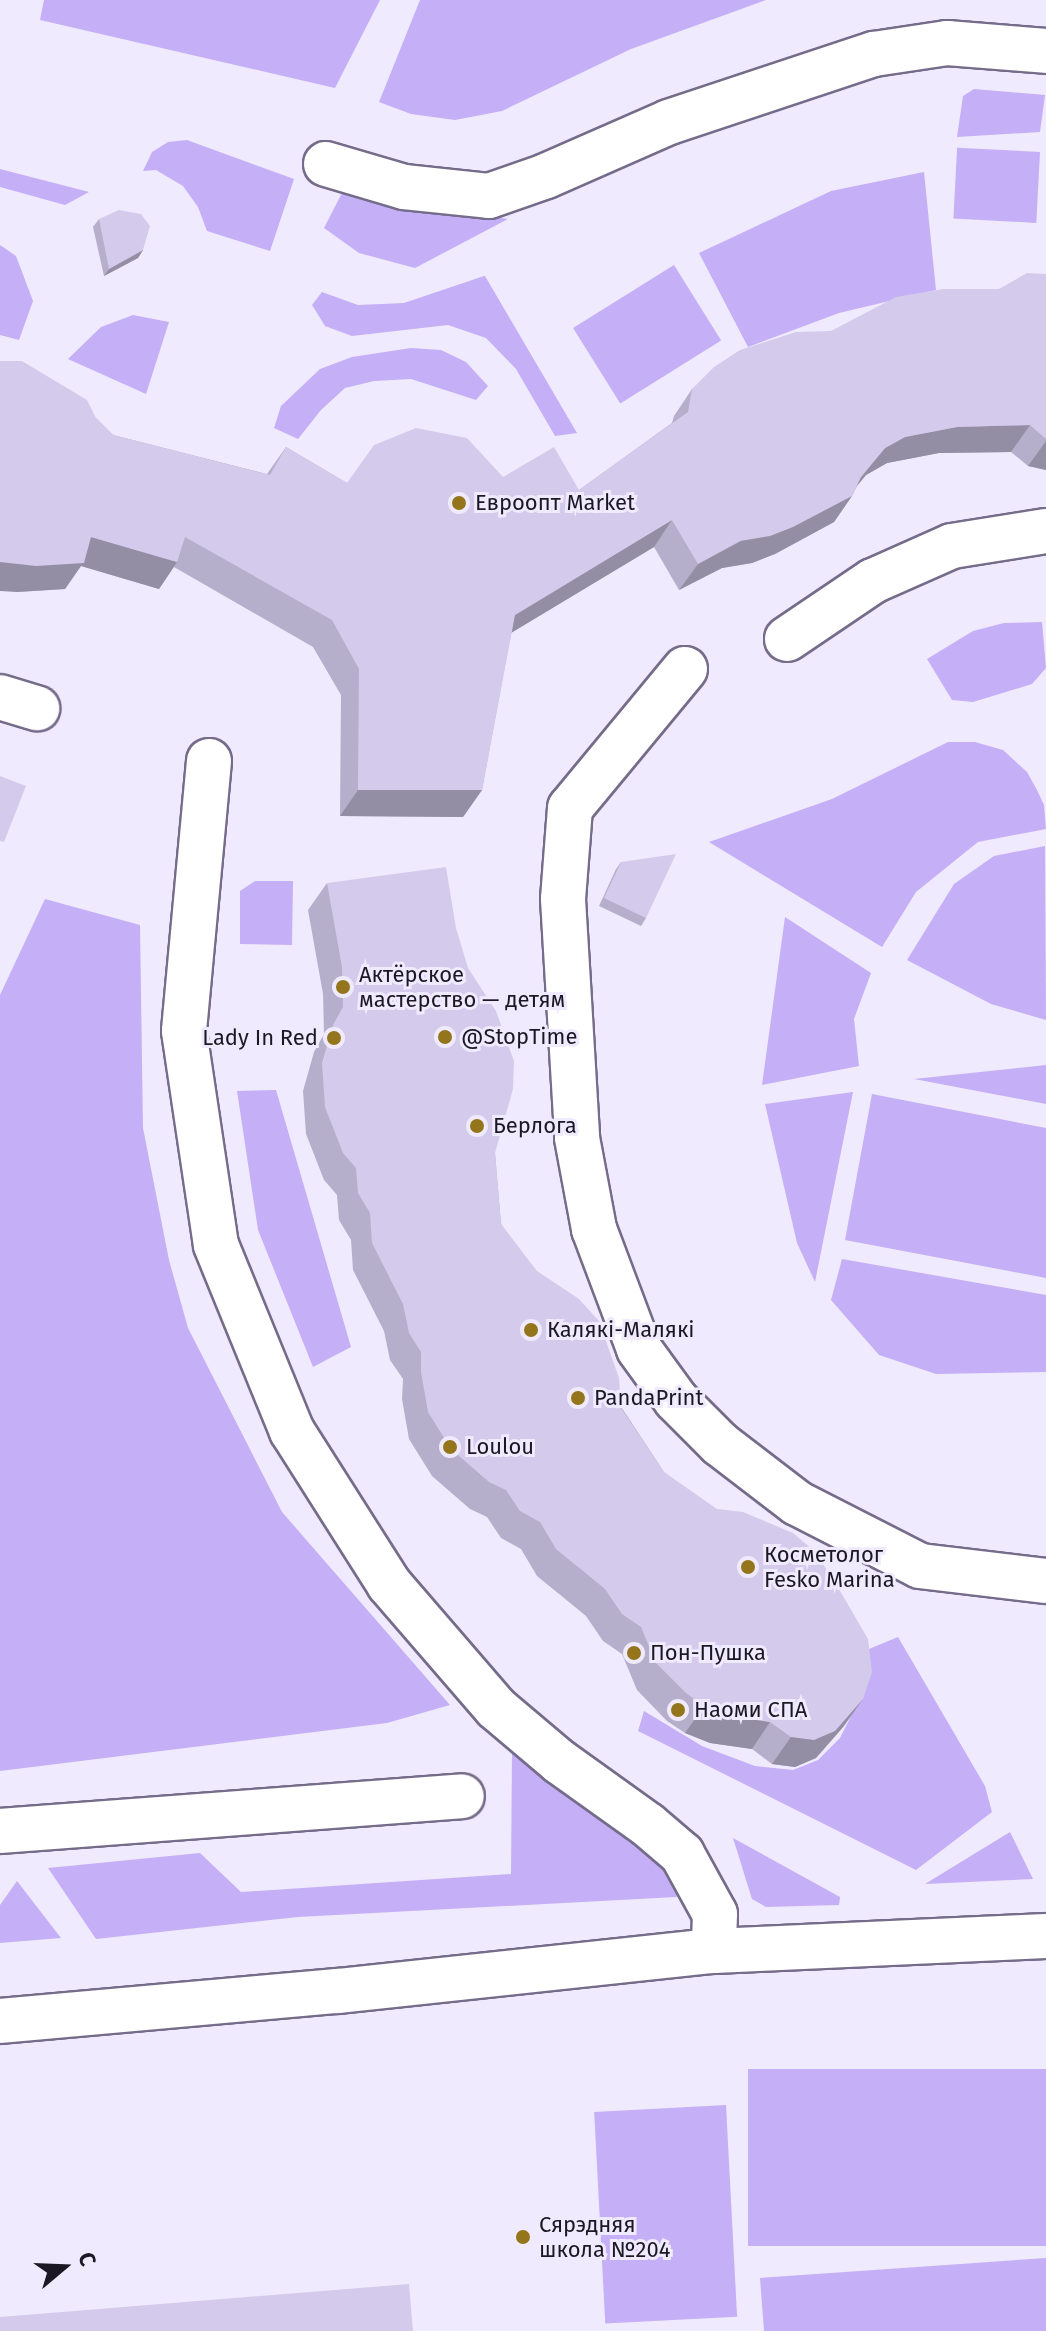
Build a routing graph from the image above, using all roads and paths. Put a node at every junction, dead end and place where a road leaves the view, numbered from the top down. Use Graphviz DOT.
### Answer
graph roads {
  1 [pos="1046,51"];
  2 [pos="326,164"];
  3 [pos="1046,531"];
  4 [pos="787,639"];
  5 [pos="685,669"];
  6 [pos="209,761"];
  7 [pos="1046,1581"];
  8 [pos="462,1796"];
  9 [pos="0,1831"];
  10 [pos="1046,1936"];
  11 [pos="714,1951"];
  12 [pos="0,2021"];
  1 -- 2 [label="street"];
  3 -- 4 [label="street"];
  5 -- 7 [label="street"];
  6 -- 11 [label="street"];
  8 -- 9 [label="street"];
  10 -- 11 [label="street"];
  11 -- 12 [label="street"];
}
